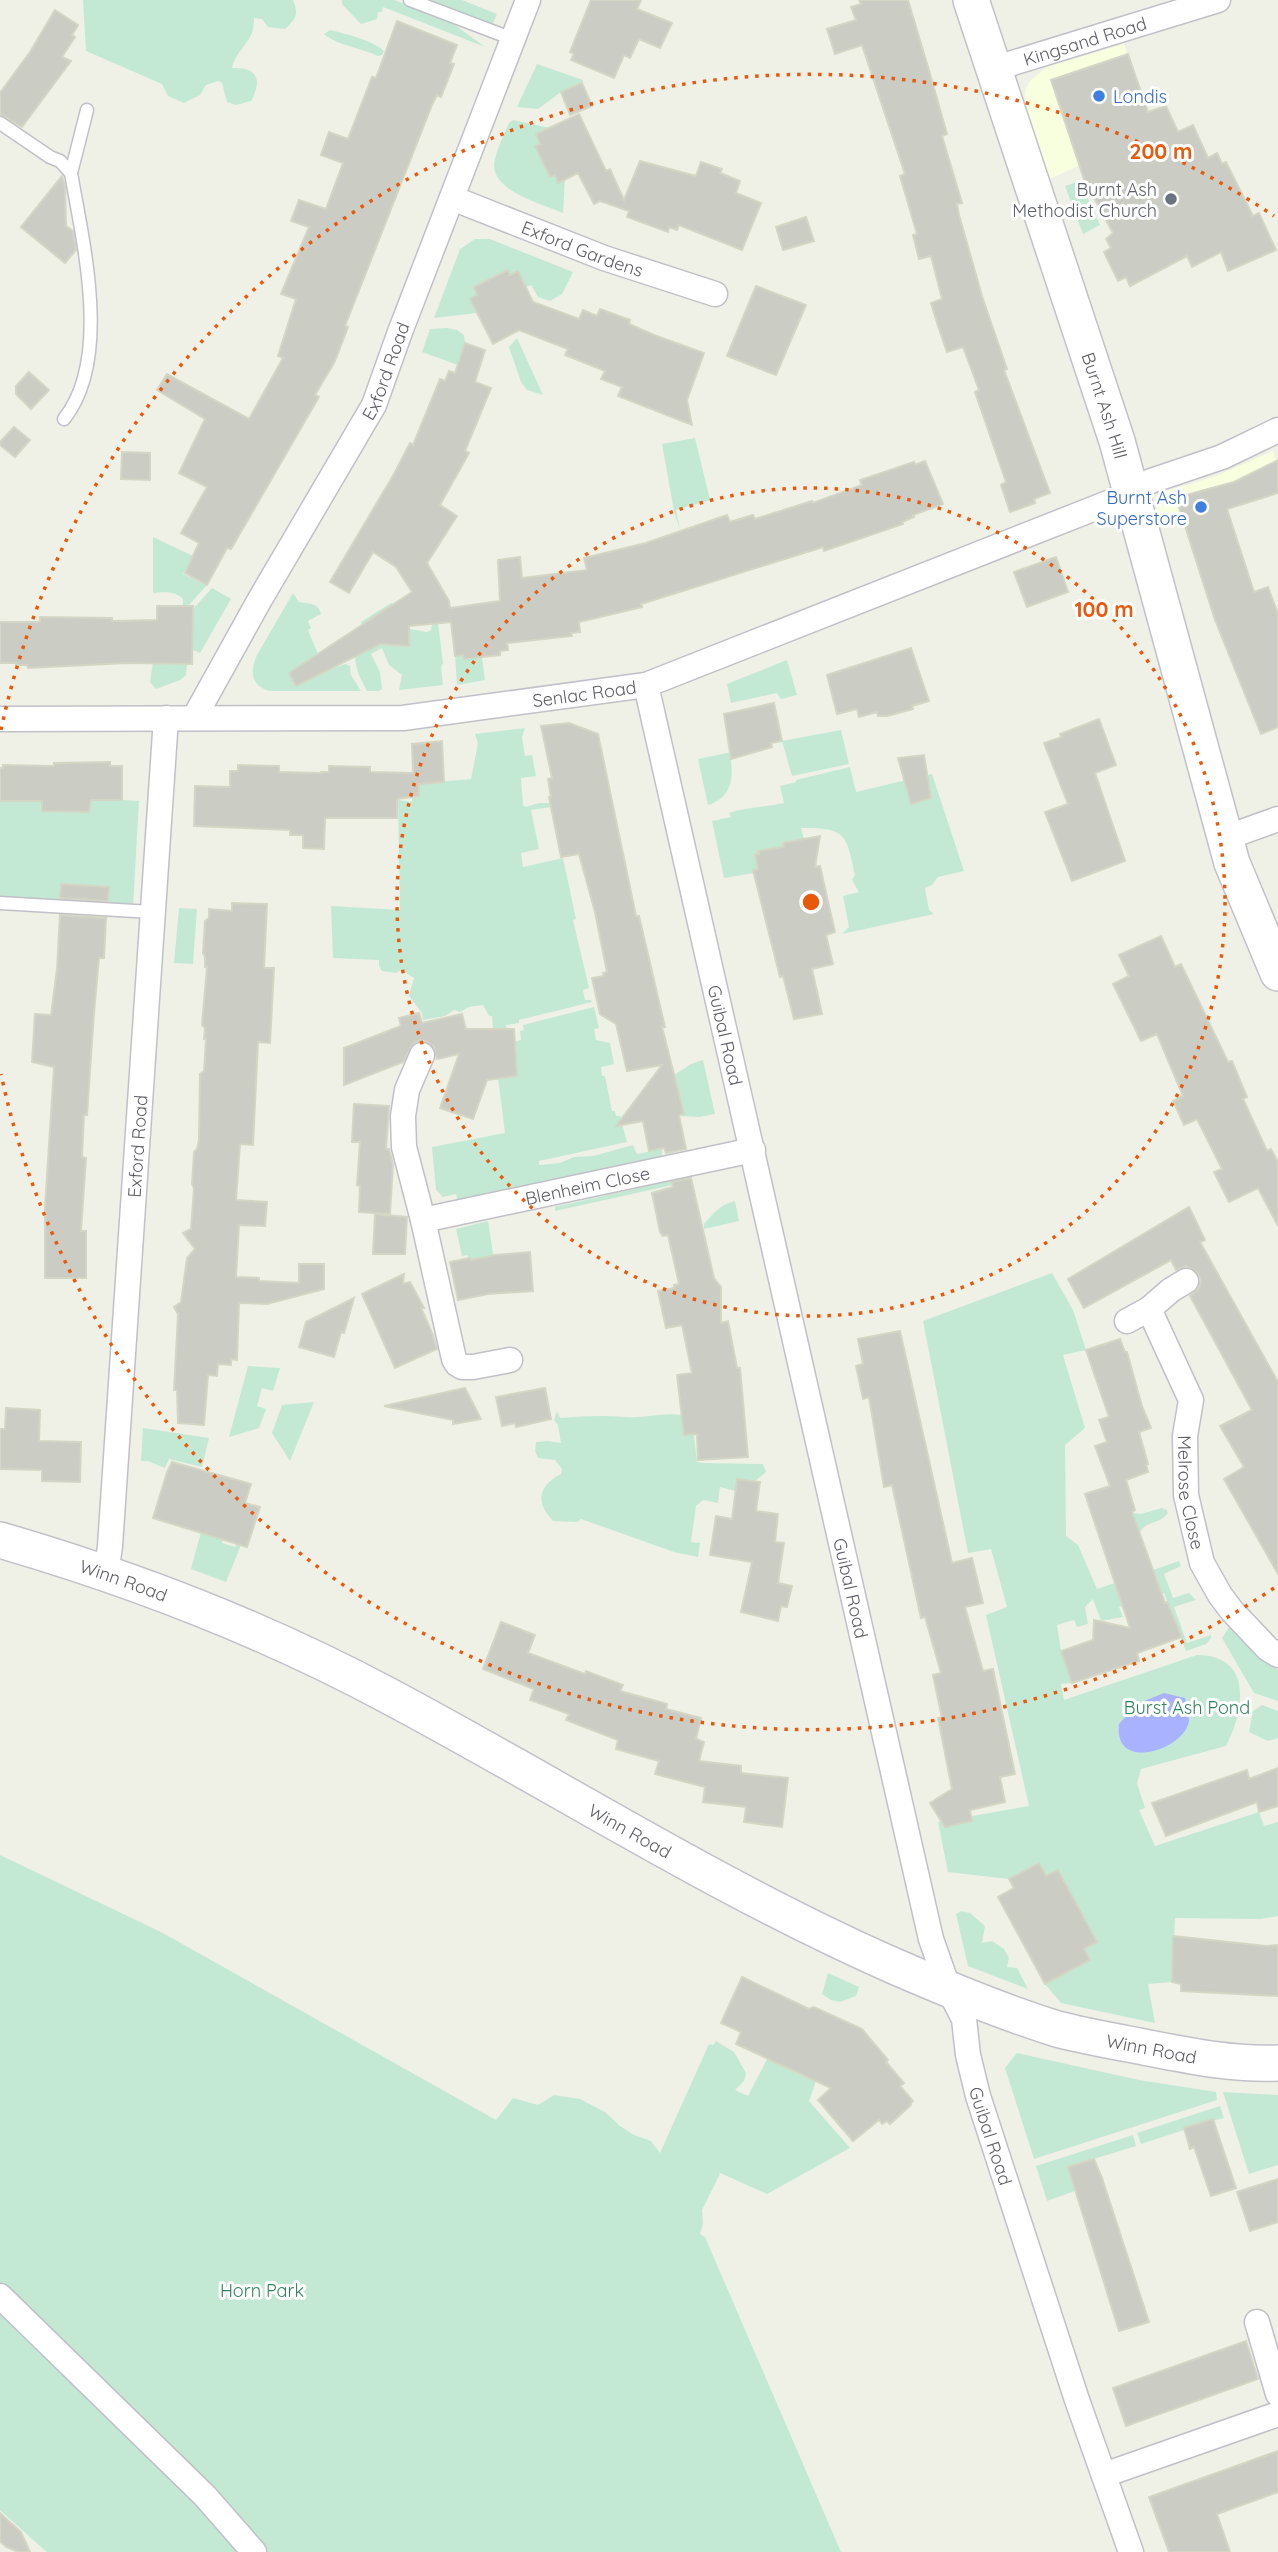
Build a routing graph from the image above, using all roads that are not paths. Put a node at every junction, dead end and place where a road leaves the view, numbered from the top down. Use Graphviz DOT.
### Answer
graph roads {
  1 [pos="410,0"];
  2 [pos="528,0"];
  3 [pos="971,0"];
  4 [pos="1218,0"];
  5 [pos="513,39"];
  6 [pos="993,69"];
  7 [pos="87,110"];
  8 [pos="0,123"];
  9 [pos="76,153"];
  10 [pos="60,161"];
  11 [pos="71,173"];
  12 [pos="452,198"];
  13 [pos="715,294"];
  14 [pos="64,419"];
  15 [pos="1278,430"];
  16 [pos="1132,492"];
  17 [pos="646,685"];
  18 [pos="166,718"];
  19 [pos="194,718"];
  20 [pos="0,719"];
  21 [pos="1278,819"];
  22 [pos="1225,838"];
  23 [pos="0,902"];
  24 [pos="152,912"];
  25 [pos="1278,973"];
  26 [pos="422,1055"];
  27 [pos="753,1150"];
  28 [pos="423,1220"];
  29 [pos="1186,1281"];
  30 [pos="1149,1310"];
  31 [pos="1127,1321"];
  32 [pos="510,1360"];
  33 [pos="0,1541"];
  34 [pos="106,1574"];
  35 [pos="1278,1655"];
  36 [pos="949,1990"];
  37 [pos="1278,2063"];
  38 [pos="0,2296"];
  39 [pos="1257,2322"];
  40 [pos="1278,2394"];
  41 [pos="1278,2414"];
  42 [pos="1104,2475"];
  43 [pos="254,2552"];
  44 [pos="1131,2552"];
  1 -- 5 [label="lane"];
  2 -- 5 [label="street, Exford Road"];
  3 -- 6 [label="street, Burnt Ash Hill"];
  4 -- 6 [label="street, Kingsand Road"];
  5 -- 12 [label="street, Exford Road"];
  6 -- 16 [label="street, Burnt Ash Hill"];
  7 -- 9 [label="lane"];
  8 -- 10 [label="lane"];
  9 -- 10 [label="lane"];
  9 -- 11 [label="lane"];
  10 -- 11 [label="lane"];
  11 -- 14 [label="lane"];
  12 -- 13 [label="street, Exford Gardens"];
  12 -- 19 [label="street, Exford Road"];
  15 -- 16 [label="street, Senlac Road"];
  16 -- 17 [label="street, Senlac Road"];
  16 -- 22 [label="street, Burnt Ash Hill"];
  17 -- 19 [label="street, Senlac Road"];
  17 -- 27 [label="street, Guibal Road"];
  18 -- 19 [label="street, Senlac Road"];
  18 -- 20 [label="street, Senlac Road"];
  18 -- 24 [label="street, Exford Road"];
  21 -- 22 [label="street"];
  22 -- 25 [label="street, Burnt Ash Hill"];
  23 -- 24 [label="lane"];
  24 -- 34 [label="street, Exford Road"];
  26 -- 28 [label="street"];
  27 -- 28 [label="street, Blenheim Close"];
  27 -- 36 [label="street, Guibal Road"];
  28 -- 32 [label="street"];
  29 -- 30 [label="street"];
  30 -- 31 [label="street"];
  30 -- 35 [label="street, Melrose Close"];
  33 -- 34 [label="street, Winn Road"];
  34 -- 36 [label="street, Winn Road"];
  36 -- 37 [label="street, Winn Road"];
  36 -- 42 [label="street, Guibal Road"];
  38 -- 43 [label="street"];
  39 -- 40 [label="street"];
  41 -- 42 [label="street"];
  42 -- 44 [label="street, Guibal Road"];
}
